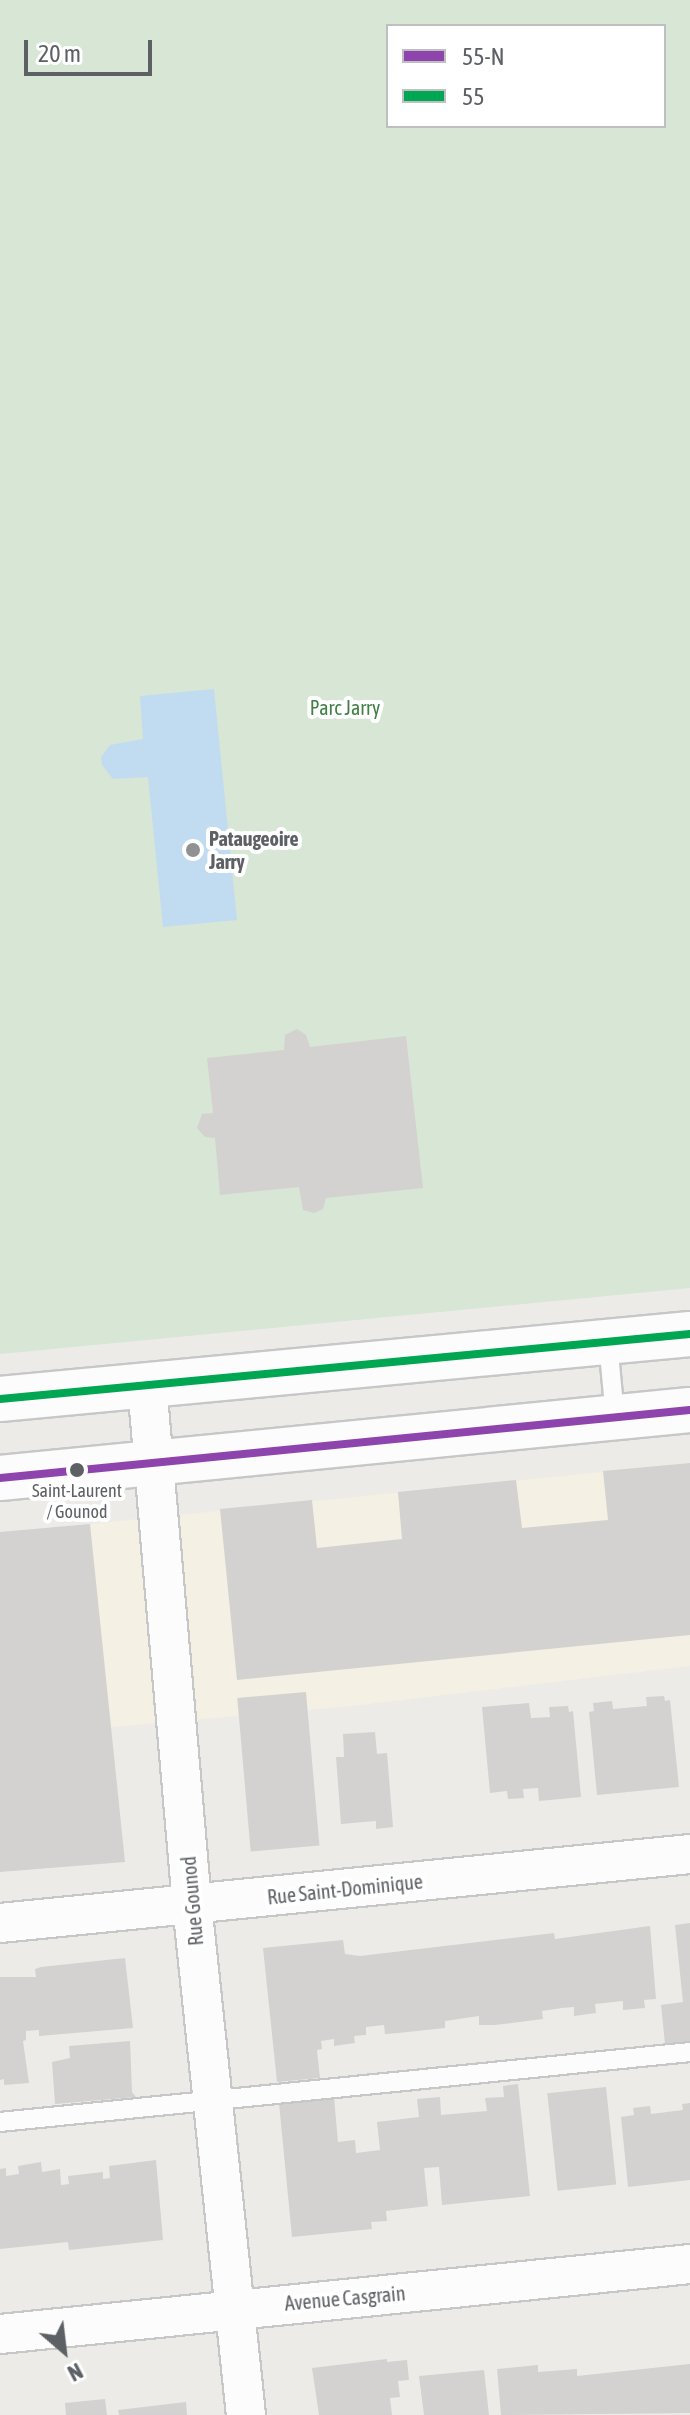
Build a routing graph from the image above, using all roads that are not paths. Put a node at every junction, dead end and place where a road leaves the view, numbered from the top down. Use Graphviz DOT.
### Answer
graph roads {
  1 [pos="690,1334"];
  2 [pos="608,1342"];
  3 [pos="147,1385"];
  4 [pos="0,1399"];
  5 [pos="690,1410"];
  6 [pos="615,1417"];
  7 [pos="153,1462"];
  8 [pos="0,1478"];
  9 [pos="690,1854"];
  10 [pos="192,1904"];
  11 [pos="0,1923"];
  12 [pos="690,2052"];
  13 [pos="212,2100"];
  14 [pos="0,2122"];
  15 [pos="690,2264"];
  16 [pos="235,2309"];
  17 [pos="0,2334"];
  18 [pos="246,2415"];
  1 -- 2 [label="main road"];
  2 -- 3 [label="main road"];
  2 -- 6 [label="lane"];
  3 -- 4 [label="main road"];
  3 -- 7 [label="street, Rue Gounod"];
  5 -- 6 [label="main road"];
  6 -- 7 [label="main road"];
  7 -- 8 [label="main road"];
  7 -- 10 [label="street, Rue Gounod"];
  9 -- 10 [label="street, Rue Saint-Dominique"];
  10 -- 11 [label="street, Rue Saint-Dominique"];
  10 -- 13 [label="street, Rue Gounod"];
  12 -- 13 [label="lane"];
  13 -- 14 [label="lane"];
  13 -- 16 [label="street, Rue Gounod"];
  15 -- 16 [label="street, Avenue Casgrain"];
  16 -- 17 [label="street, Avenue Casgrain"];
  16 -- 18 [label="street, Rue Gounod"];
}
